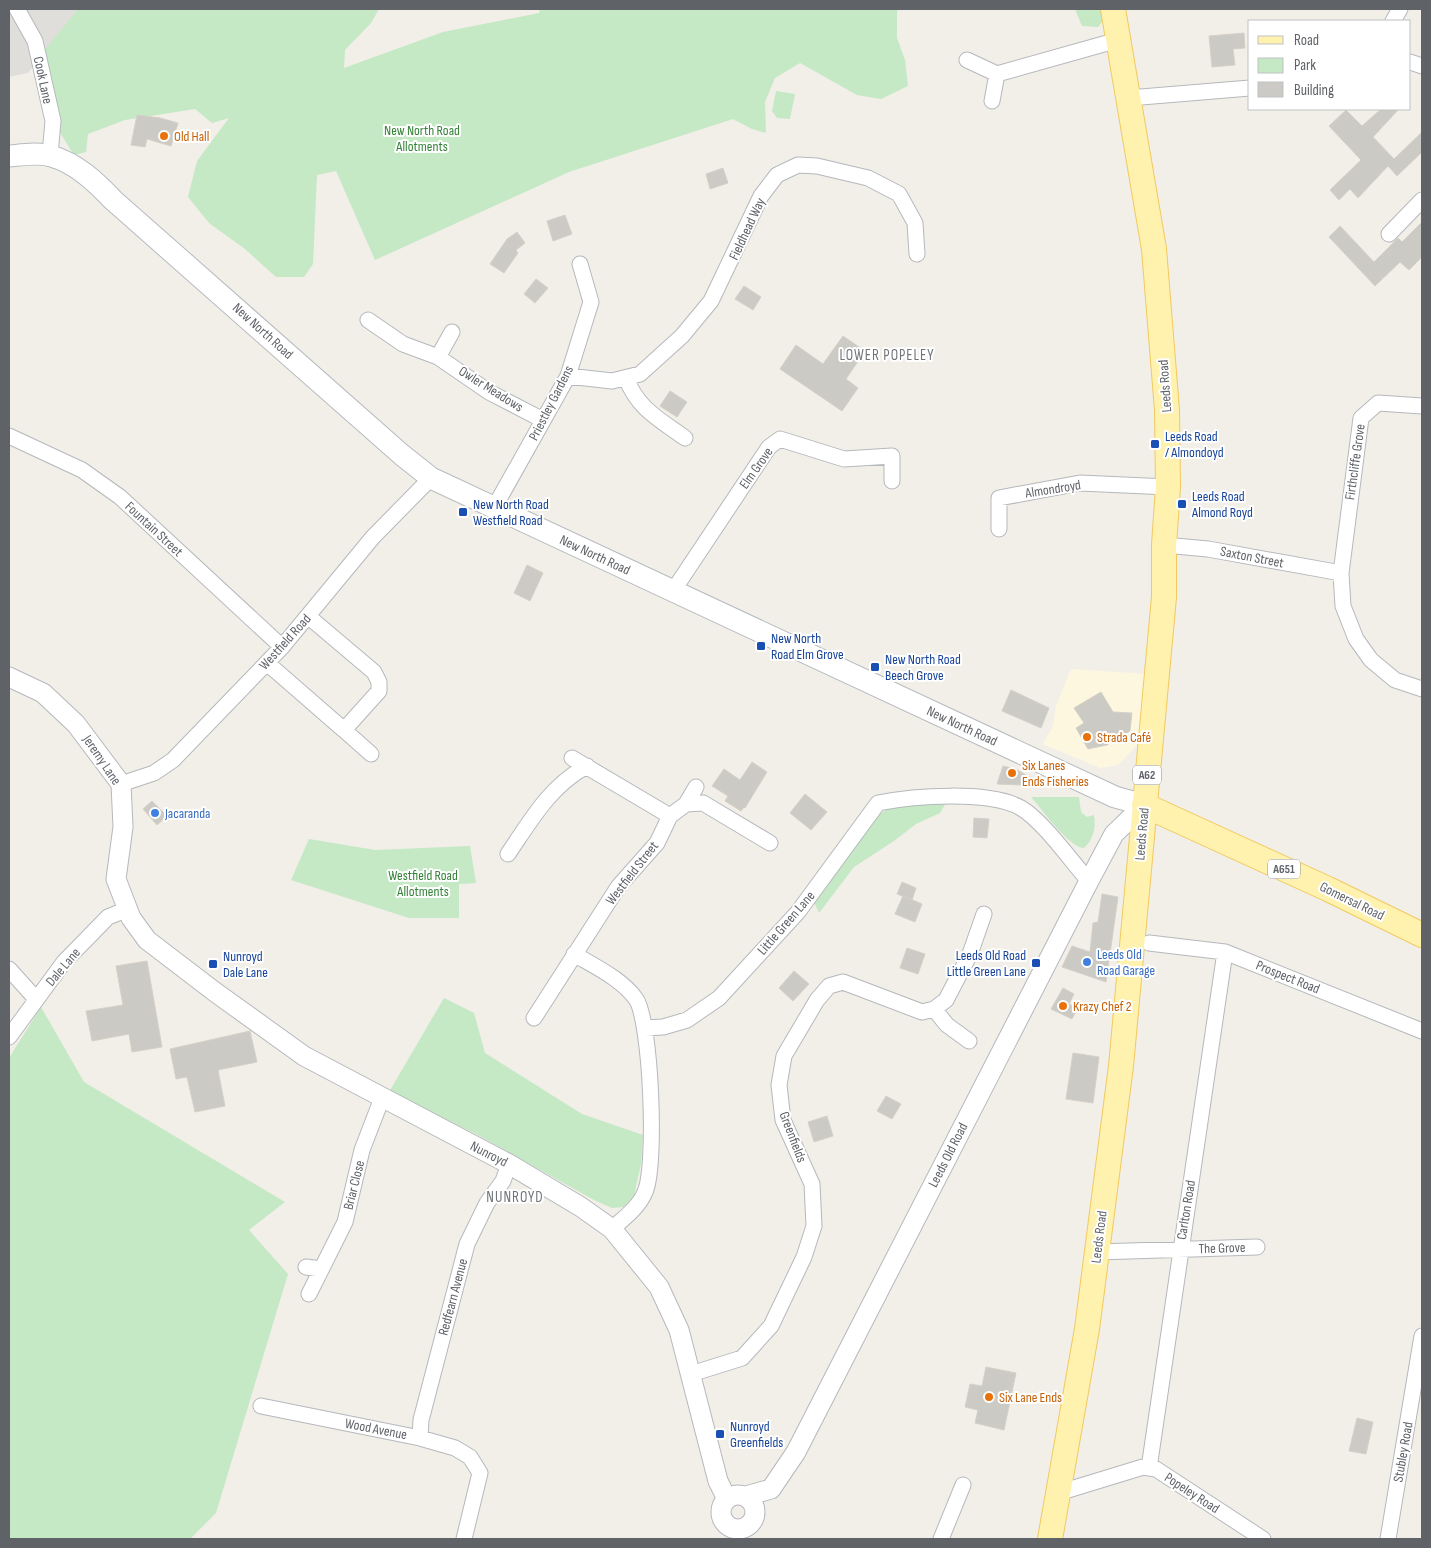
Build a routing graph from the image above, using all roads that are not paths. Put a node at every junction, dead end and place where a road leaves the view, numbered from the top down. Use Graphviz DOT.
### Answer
graph roads {
  1 [pos="17,9"];
  2 [pos="1113,9"];
  3 [pos="1400,9"];
  4 [pos="1394,20"];
  5 [pos="1118,40"];
  6 [pos="967,60"];
  7 [pos="997,74"];
  8 [pos="1248,88"];
  9 [pos="1129,98"];
  10 [pos="992,101"];
  11 [pos="50,155"];
  12 [pos="9,156"];
  13 [pos="1422,200"];
  14 [pos="1389,234"];
  15 [pos="917,254"];
  16 [pos="580,264"];
  17 [pos="368,320"];
  18 [pos="452,332"];
  19 [pos="438,358"];
  20 [pos="568,376"];
  21 [pos="626,378"];
  22 [pos="1422,406"];
  23 [pos="543,420"];
  24 [pos="9,436"];
  25 [pos="685,438"];
  26 [pos="431,478"];
  27 [pos="892,481"];
  28 [pos="1168,487"];
  29 [pos="494,508"];
  30 [pos="999,530"];
  31 [pos="1164,545"];
  32 [pos="1341,573"];
  33 [pos="673,591"];
  34 [pos="308,617"];
  35 [pos="282,647"];
  36 [pos="267,663"];
  37 [pos="9,677"];
  38 [pos="1422,689"];
  39 [pos="344,730"];
  40 [pos="371,754"];
  41 [pos="572,758"];
  42 [pos="587,766"];
  43 [pos="121,784"];
  44 [pos="696,787"];
  45 [pos="686,804"];
  46 [pos="1144,805"];
  47 [pos="670,816"];
  48 [pos="770,843"];
  49 [pos="508,854"];
  50 [pos="1088,881"];
  51 [pos="128,909"];
  52 [pos="984,914"];
  53 [pos="1422,935"];
  54 [pos="1149,942"];
  55 [pos="1226,952"];
  56 [pos="574,954"];
  57 [pos="9,969"];
  58 [pos="36,999"];
  59 [pos="934,1009"];
  60 [pos="534,1018"];
  61 [pos="645,1028"];
  62 [pos="1422,1031"];
  63 [pos="9,1037"];
  64 [pos="969,1041"];
  65 [pos="382,1098"];
  66 [pos="509,1164"];
  67 [pos="612,1229"];
  68 [pos="1257,1247"];
  69 [pos="1180,1249"];
  70 [pos="1097,1252"];
  71 [pos="306,1266"];
  72 [pos="321,1270"];
  73 [pos="309,1294"];
  74 [pos="1422,1336"];
  75 [pos="692,1374"];
  76 [pos="261,1406"];
  77 [pos="420,1438"];
  78 [pos="1149,1468"];
  79 [pos="963,1485"];
  80 [pos="1058,1493"];
  81 [pos="746,1496"];
  82 [pos="726,1498"];
  83 [pos="734,1534"];
  84 [pos="464,1539"];
  85 [pos="941,1539"];
  86 [pos="1050,1539"];
  87 [pos="1263,1539"];
  88 [pos="1388,1539"];
  1 -- 11 [label="street, Cook Lane"];
  2 -- 5 [label="main road, Leeds Road / A62"];
  3 -- 4 [label="street"];
  5 -- 7 [label="street"];
  5 -- 9 [label="main road, Leeds Road / A62"];
  6 -- 7 [label="street"];
  7 -- 10 [label="street"];
  8 -- 9 [label="street"];
  9 -- 28 [label="main road, Leeds Road / A62"];
  11 -- 12 [label="main road, New North Road"];
  11 -- 26 [label="main road, New North Road"];
  13 -- 14 [label="street"];
  15 -- 21 [label="street, Fieldhead Way"];
  16 -- 20 [label="street, Priestley Gardens"];
  17 -- 19 [label="street, Owler Meadows"];
  18 -- 19 [label="street"];
  19 -- 23 [label="street, Owler Meadows"];
  20 -- 21 [label="street, Fieldhead Way"];
  20 -- 23 [label="street, Priestley Gardens"];
  21 -- 25 [label="street"];
  22 -- 32 [label="street, Firthcliffe Grove"];
  23 -- 29 [label="street, Priestley Gardens"];
  24 -- 35 [label="street, Fountain Street"];
  26 -- 29 [label="main road, New North Road"];
  26 -- 34 [label="street, Westfield Road"];
  27 -- 33 [label="street, Elm Grove"];
  28 -- 30 [label="street, Almondroyd"];
  28 -- 31 [label="main road, Leeds Road / A62"];
  29 -- 33 [label="main road, New North Road"];
  31 -- 32 [label="street, Saxton Street"];
  31 -- 46 [label="main road, Leeds Road / A62"];
  32 -- 38 [label="street, Firthcliffe Grove"];
  33 -- 46 [label="main road, New North Road"];
  34 -- 35 [label="street, Westfield Road"];
  34 -- 39 [label="street"];
  35 -- 36 [label="street, Westfield Road"];
  36 -- 39 [label="street"];
  36 -- 43 [label="street, Westfield Road"];
  37 -- 43 [label="street, Jeremy Lane"];
  39 -- 40 [label="street"];
  41 -- 42 [label="street"];
  42 -- 47 [label="street"];
  42 -- 49 [label="street"];
  43 -- 51 [label="street, Jeremy Lane"];
  44 -- 45 [label="street, Westfield Street"];
  45 -- 47 [label="street, Westfield Street"];
  45 -- 48 [label="street"];
  46 -- 50 [label="street, Leeds Old Road"];
  46 -- 53 [label="main road, Gomersal Road / A651"];
  46 -- 70 [label="main road, Leeds Road / A62"];
  47 -- 56 [label="street, Westfield Street"];
  50 -- 61 [label="street, Little Green Lane"];
  50 -- 81 [label="street, Leeds Old Road"];
  51 -- 58 [label="street, Dale Lane"];
  51 -- 65 [label="street, Nunroyd"];
  52 -- 59 [label="street"];
  54 -- 55 [label="street, Prospect Road"];
  55 -- 62 [label="street, Prospect Road"];
  55 -- 69 [label="street, Carlton Road"];
  56 -- 60 [label="street, Westfield Street"];
  56 -- 61 [label="street"];
  57 -- 58 [label="street"];
  58 -- 63 [label="street, Dale Lane"];
  59 -- 64 [label="street"];
  59 -- 75 [label="street, Greenfields"];
  61 -- 67 [label="street"];
  65 -- 66 [label="street, Nunroyd"];
  65 -- 72 [label="street, Briar Close"];
  66 -- 67 [label="street, Nunroyd"];
  66 -- 77 [label="street, Redfearn Avenue"];
  67 -- 75 [label="street, Nunroyd"];
  68 -- 69 [label="street, The Grove"];
  69 -- 70 [label="street, The Grove"];
  69 -- 78 [label="street, Carlton Road"];
  70 -- 80 [label="main road, Leeds Road / A62"];
  71 -- 72 [label="street"];
  72 -- 73 [label="street, Briar Close"];
  74 -- 88 [label="street, Stubley Road"];
  75 -- 82 [label="street, Nunroyd"];
  76 -- 77 [label="street, Wood Avenue"];
  77 -- 84 [label="street, Wood Avenue"];
  78 -- 80 [label="street, Popeley Road"];
  78 -- 87 [label="street, Popeley Road"];
  79 -- 85 [label="street"];
  80 -- 86 [label="main road, Leeds Road / A62"];
  81 -- 82 [label="street, Leeds Old Road"];
  81 -- 83 [label="street"];
  82 -- 83 [label="street"];
}
